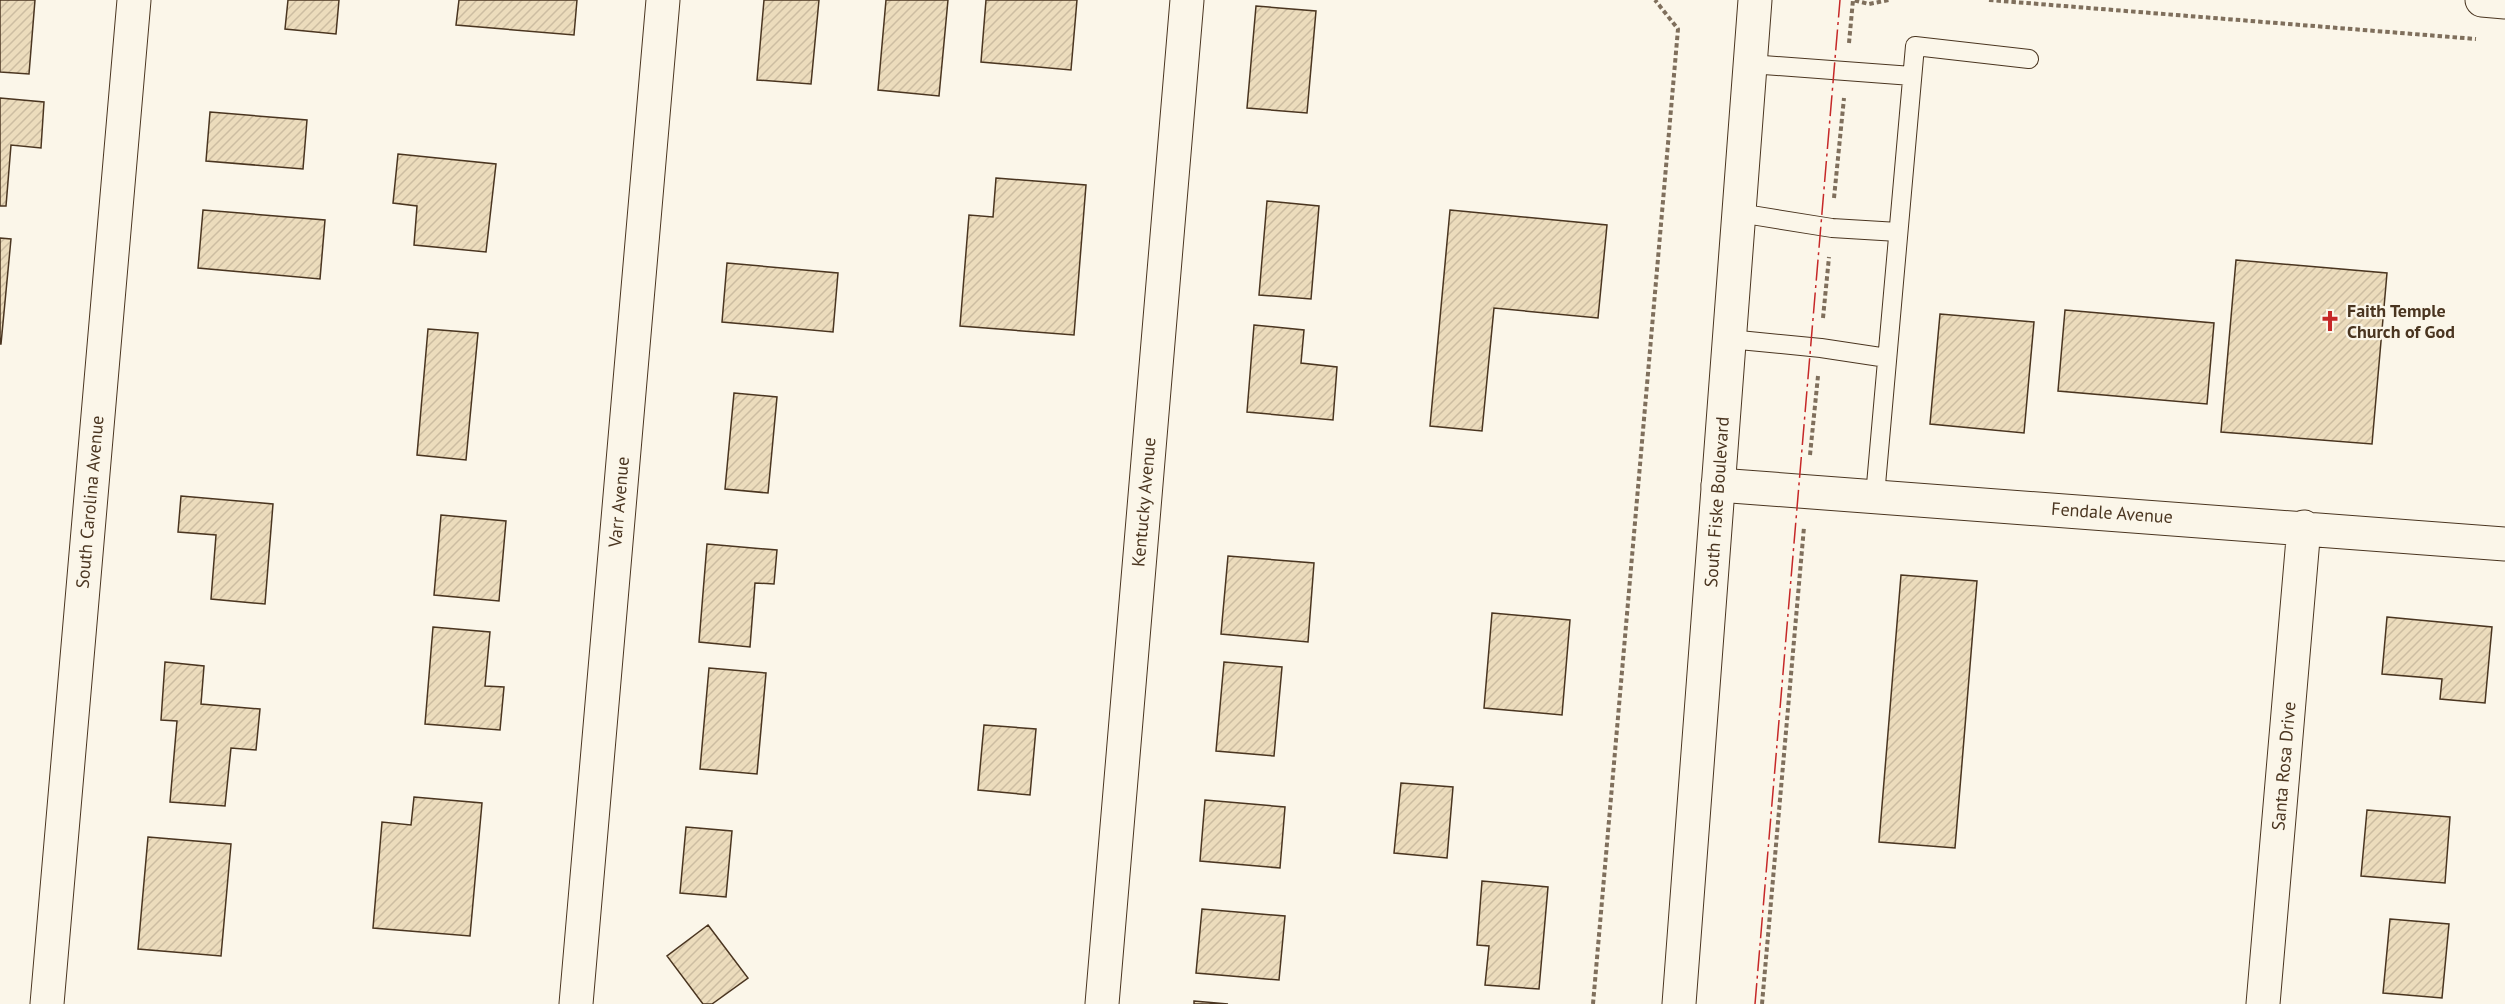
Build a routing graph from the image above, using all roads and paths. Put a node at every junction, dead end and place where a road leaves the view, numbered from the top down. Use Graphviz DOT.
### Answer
graph roads {
  1 [pos="134,0"];
  2 [pos="663,0"];
  3 [pos="1187,0"];
  4 [pos="1655,0"];
  5 [pos="1755,0"];
  6 [pos="1889,0"];
  7 [pos="1989,0"];
  8 [pos="2482,0"];
  9 [pos="2505,2"];
  10 [pos="2484,39"];
  11 [pos="2029,59"];
  12 [pos="1750,64"];
  13 [pos="1846,72"];
  14 [pos="1912,76"];
  15 [pos="1739,213"];
  16 [pos="1832,228"];
  17 [pos="1898,232"];
  18 [pos="1729,339"];
  19 [pos="1821,348"];
  20 [pos="1887,358"];
  21 [pos="1809,463"];
  22 [pos="1718,485"];
  23 [pos="1875,496"];
  24 [pos="1804,525"];
  25 [pos="2304,527"];
  26 [pos="2505,544"];
  27 [pos="47,1004"];
  28 [pos="576,1004"];
  29 [pos="1102,1004"];
  30 [pos="1593,1004"];
  31 [pos="1679,1004"];
  32 [pos="1762,1004"];
  33 [pos="2263,1004"];
  1 -- 27 [label="street, South Carolina Avenue"];
  2 -- 28 [label="street, Varr Avenue"];
  3 -- 29 [label="street, Kentucky Avenue"];
  4 -- 30 [label="path"];
  5 -- 12 [label="street, South Fiske Boulevard"];
  6 -- 13 [label="path"];
  7 -- 10 [label="path"];
  8 -- 9 [label="street"];
  11 -- 14 [label="lane"];
  12 -- 13 [label="lane"];
  12 -- 15 [label="street, South Fiske Boulevard"];
  13 -- 14 [label="lane"];
  13 -- 16 [label="path"];
  14 -- 17 [label="lane"];
  15 -- 16 [label="lane"];
  15 -- 18 [label="street, South Fiske Boulevard"];
  16 -- 17 [label="lane"];
  16 -- 19 [label="path"];
  17 -- 20 [label="lane"];
  18 -- 19 [label="lane"];
  18 -- 22 [label="street, South Fiske Boulevard"];
  19 -- 20 [label="lane"];
  19 -- 21 [label="path"];
  20 -- 23 [label="lane"];
  22 -- 23 [label="street, Fendale Avenue"];
  22 -- 31 [label="street, South Fiske Boulevard"];
  23 -- 25 [label="street, Fendale Avenue"];
  24 -- 32 [label="path"];
  25 -- 26 [label="street, Fendale Avenue"];
  25 -- 33 [label="street, Santa Rosa Drive"];
}
